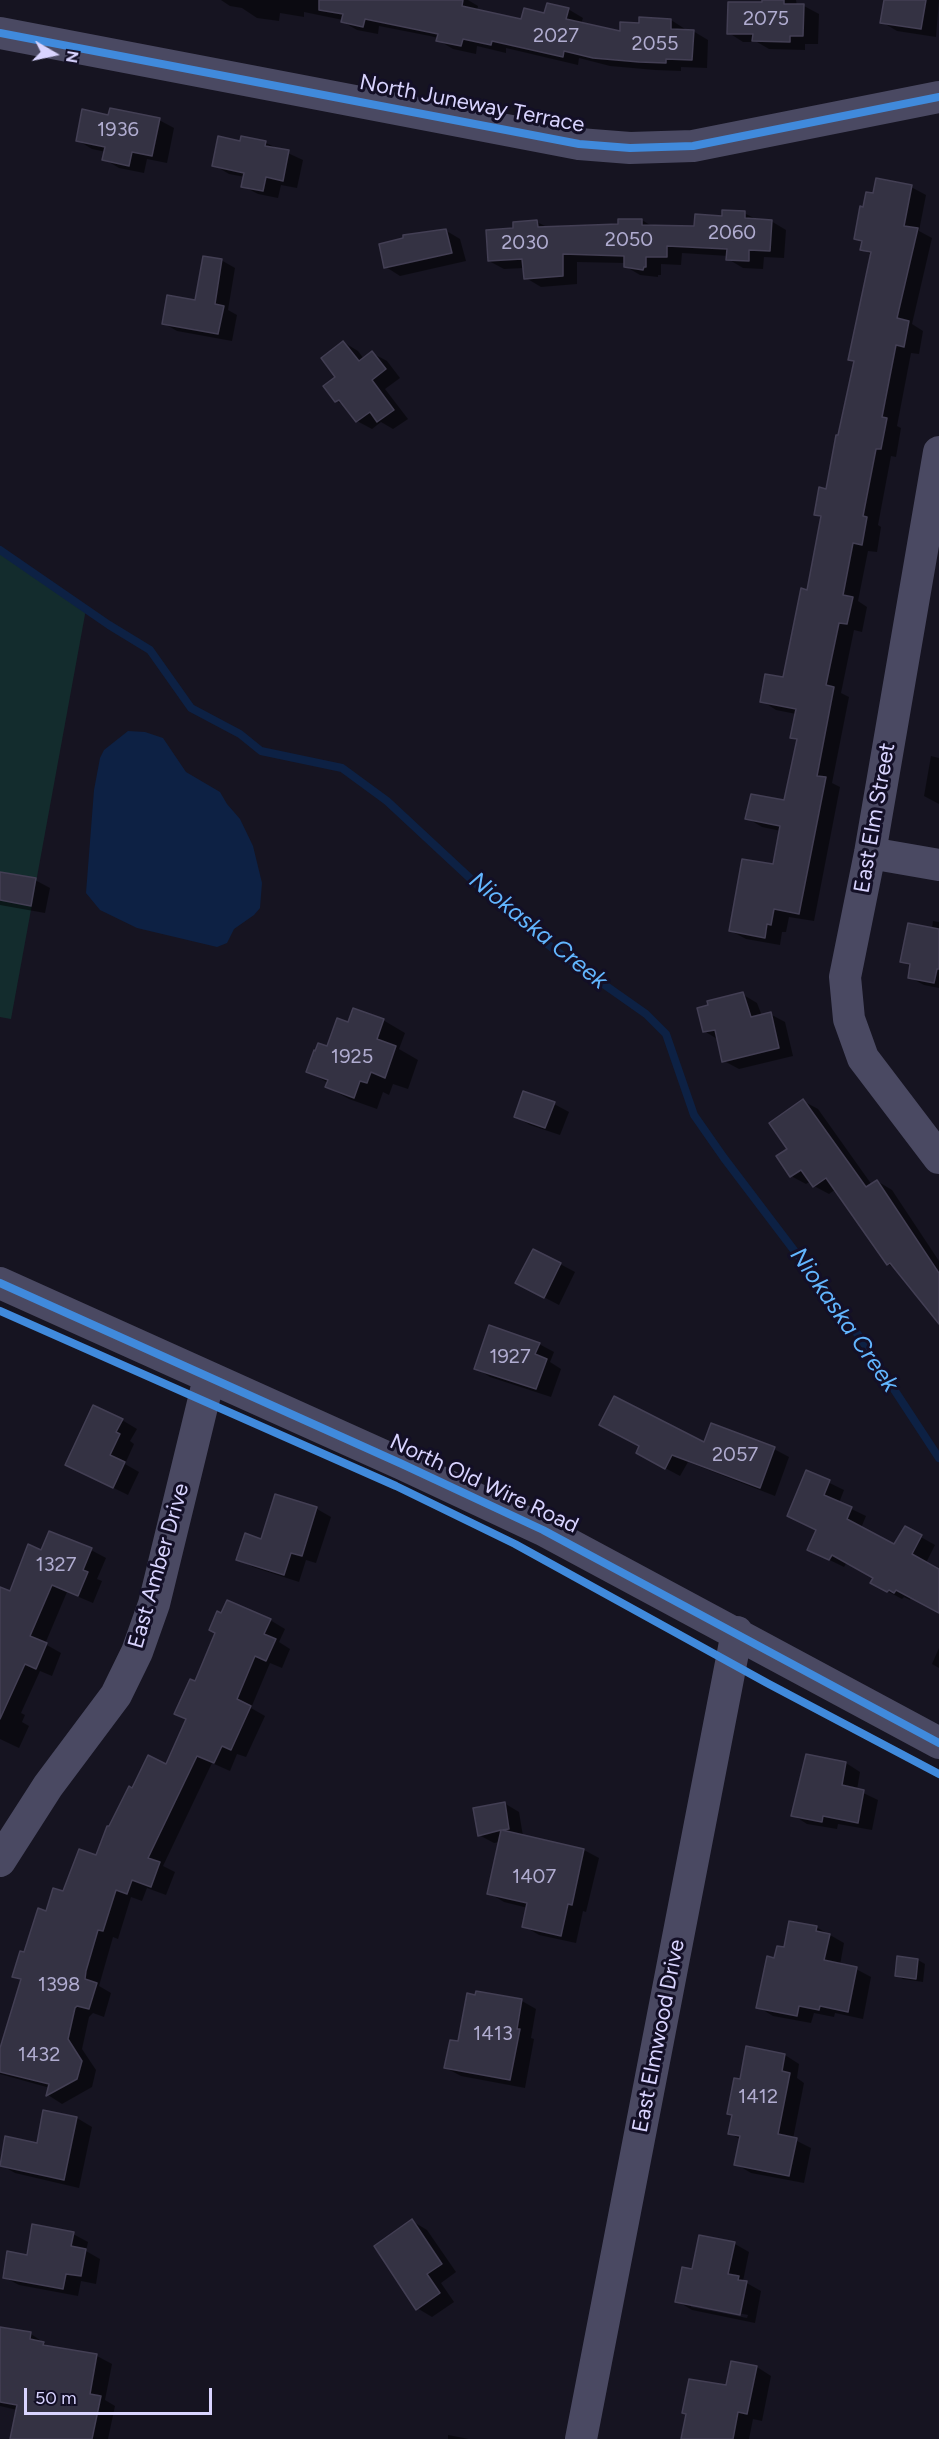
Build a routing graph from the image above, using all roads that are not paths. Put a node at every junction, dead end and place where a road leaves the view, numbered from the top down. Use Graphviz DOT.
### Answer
graph roads {
  1 [pos="0,33"];
  2 [pos="939,97"];
  3 [pos="938,466"];
  4 [pos="870,852"];
  5 [pos="939,865"];
  6 [pos="939,1158"];
  7 [pos="0,1283"];
  8 [pos="209,1378"];
  9 [pos="737,1632"];
  10 [pos="939,1743"];
  11 [pos="0,1861"];
  12 [pos="581,2439"];
  1 -- 2 [label="street, North Juneway Terrace"];
  3 -- 4 [label="street, East Elm Street"];
  4 -- 5 [label="street"];
  4 -- 6 [label="street, East Elm Street"];
  7 -- 8 [label="street, North Old Wire Road"];
  8 -- 9 [label="street, North Old Wire Road"];
  8 -- 11 [label="street, East Amber Drive"];
  9 -- 10 [label="street, North Old Wire Road"];
  9 -- 12 [label="street, East Elmwood Drive"];
}
